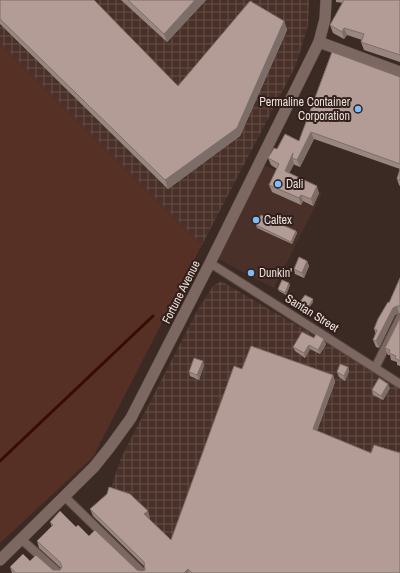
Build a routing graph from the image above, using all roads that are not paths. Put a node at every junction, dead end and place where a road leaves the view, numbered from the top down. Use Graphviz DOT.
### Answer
graph roads {
  1 [pos="326,0"];
  2 [pos="319,42"];
  3 [pos="400,72"];
  4 [pos="210,263"];
  5 [pos="400,318"];
  6 [pos="375,368"];
  7 [pos="400,384"];
  8 [pos="65,497"];
  9 [pos="21,539"];
  10 [pos="0,560"];
  11 [pos="59,573"];
  12 [pos="143,573"];
  1 -- 2 [label="main road, Fortune Avenue"];
  2 -- 3 [label="main road"];
  2 -- 4 [label="main road, Fortune Avenue"];
  4 -- 6 [label="street, Santan Street"];
  4 -- 8 [label="main road, Fortune Avenue"];
  5 -- 6 [label="street"];
  6 -- 7 [label="street, Santan Street"];
  8 -- 9 [label="main road, Fortune Avenue"];
  8 -- 12 [label="street"];
  9 -- 10 [label="main road, Fortune Avenue"];
  9 -- 11 [label="street"];
}
